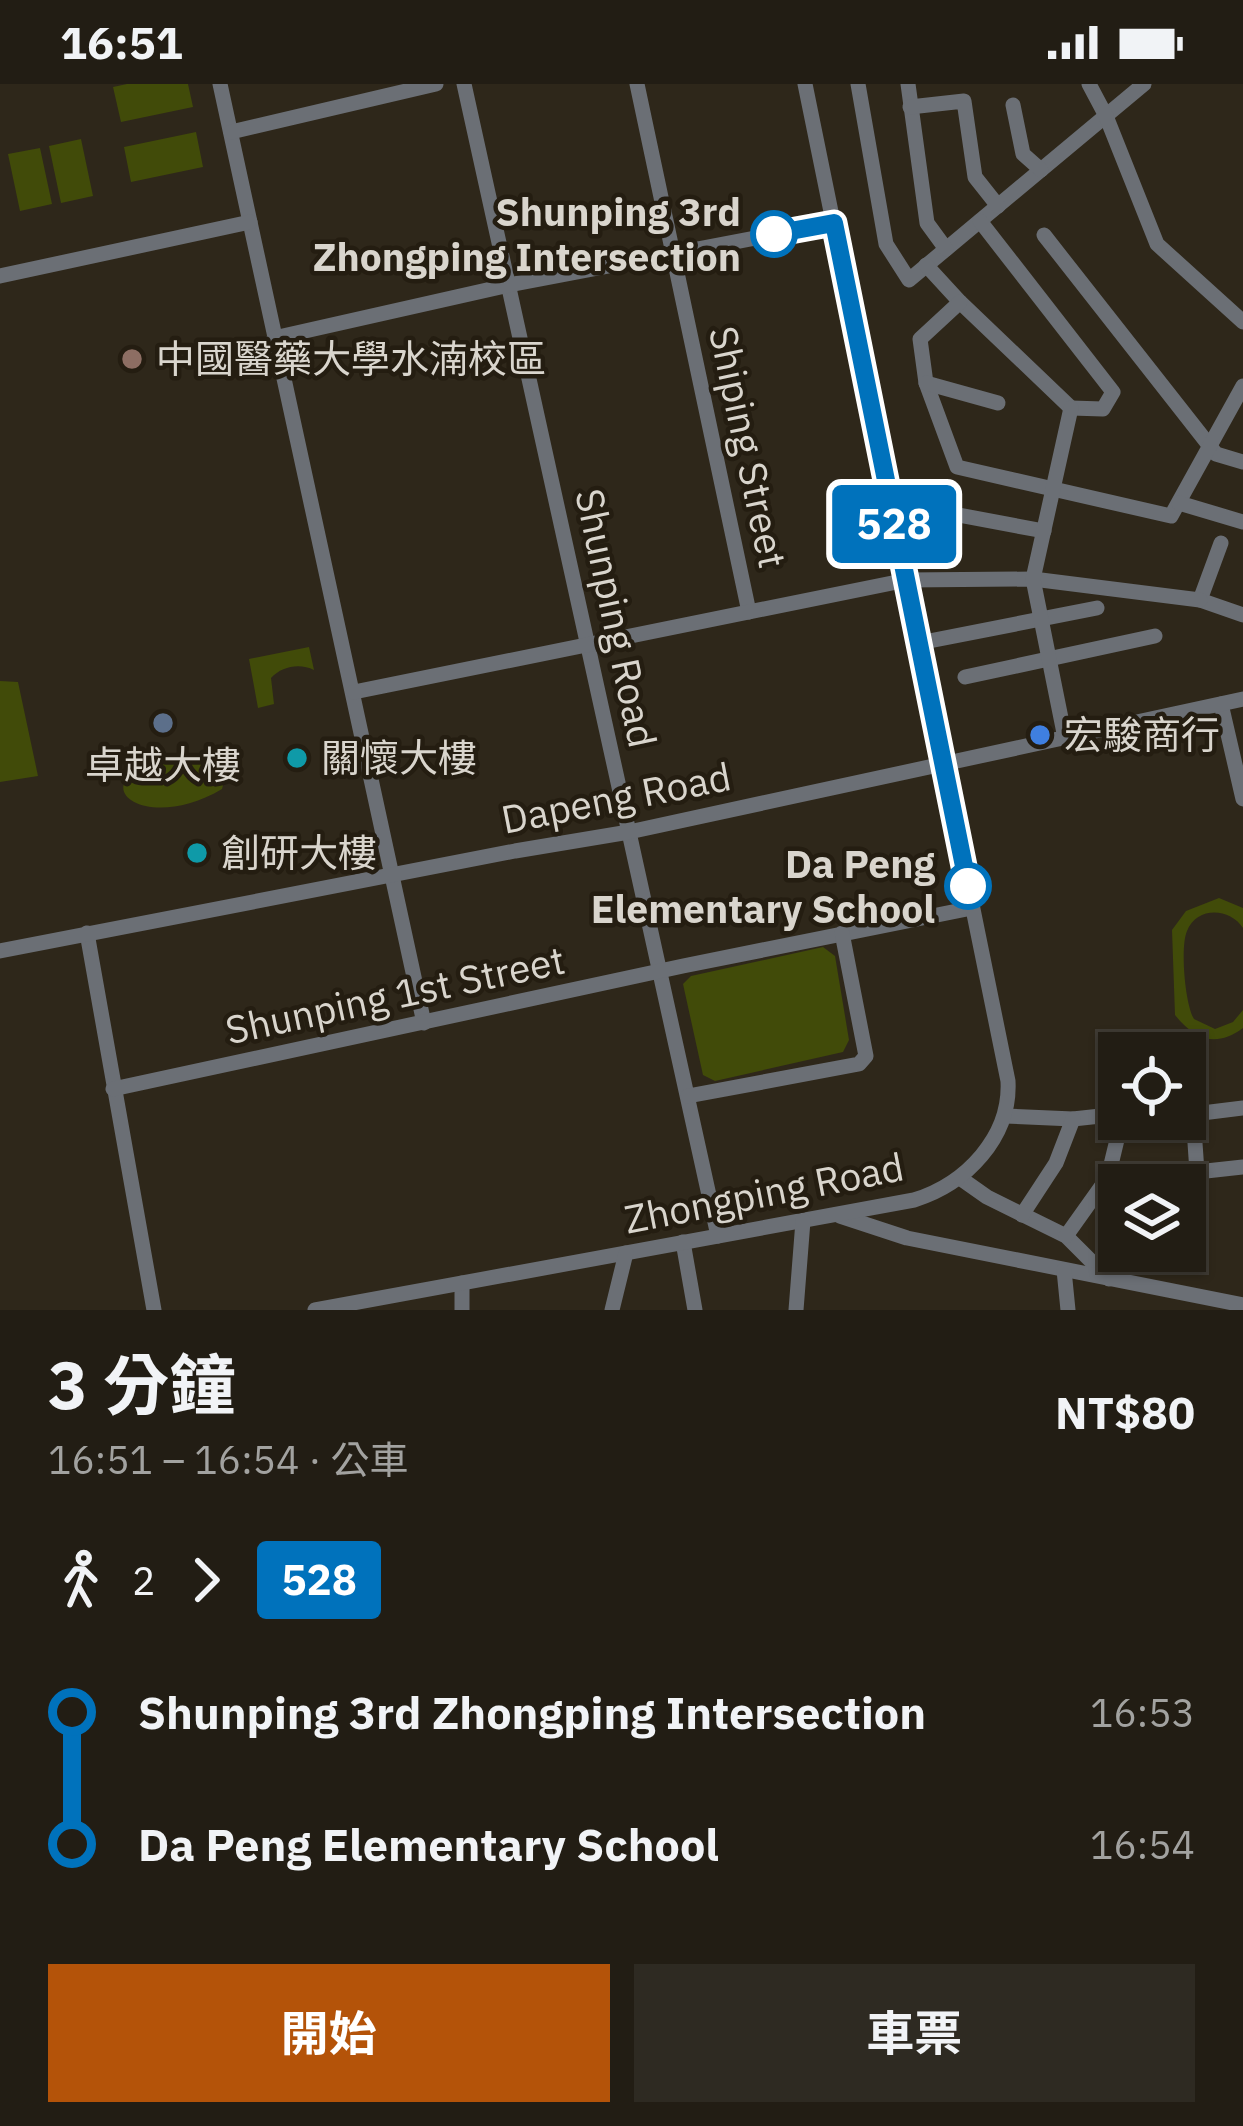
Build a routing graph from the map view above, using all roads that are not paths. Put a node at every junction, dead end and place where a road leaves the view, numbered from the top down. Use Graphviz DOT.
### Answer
graph roads {
  1 [pos="220,84"];
  2 [pos="436,84"];
  3 [pos="464,84"];
  4 [pos="637,84"];
  5 [pos="806,84"];
  6 [pos="858,84"];
  7 [pos="908,84"];
  8 [pos="1090,84"];
  9 [pos="1144,84"];
  10 [pos="1013,105"];
  11 [pos="910,107"];
  12 [pos="1106,116"];
  13 [pos="231,132"];
  14 [pos="1041,170"];
  15 [pos="998,206"];
  16 [pos="980,221"];
  17 [pos="250,222"];
  18 [pos="834,223"];
  19 [pos="1044,235"];
  20 [pos="946,249"];
  21 [pos="673,254"];
  22 [pos="926,266"];
  23 [pos="0,276"];
  24 [pos="508,285"];
  25 [pos="960,302"];
  26 [pos="1243,322"];
  27 [pos="274,338"];
  28 [pos="926,383"];
  29 [pos="1243,386"];
  30 [pos="998,403"];
  31 [pos="1071,408"];
  32 [pos="1212,446"];
  33 [pos="1243,462"];
  34 [pos="1053,488"];
  35 [pos="889,502"];
  36 [pos="1179,503"];
  37 [pos="1243,522"];
  38 [pos="1044,531"];
  39 [pos="1221,543"];
  40 [pos="1034,579"];
  41 [pos="907,580"];
  42 [pos="1200,600"];
  43 [pos="1097,608"];
  44 [pos="749,612"];
  45 [pos="1243,615"];
  46 [pos="1042,619"];
  47 [pos="1155,636"];
  48 [pos="919,643"];
  49 [pos="588,645"];
  50 [pos="1050,659"];
  51 [pos="965,677"];
  52 [pos="354,692"];
  53 [pos="1243,699"];
  54 [pos="1221,704"];
  55 [pos="1065,738"];
  56 [pos="944,764"];
  57 [pos="1243,799"];
  58 [pos="629,832"];
  59 [pos="393,875"];
  60 [pos="973,908"];
  61 [pos="87,933"];
  62 [pos="842,933"];
  63 [pos="0,951"];
  64 [pos="660,972"];
  65 [pos="424,1023"];
  66 [pos="113,1089"];
  67 [pos="688,1096"];
  68 [pos="1243,1108"];
  69 [pos="1206,1113"];
  70 [pos="1005,1116"];
  71 [pos="1098,1118"];
  72 [pos="1073,1119"];
  73 [pos="1243,1167"];
  74 [pos="1206,1171"];
  75 [pos="960,1178"];
  76 [pos="1098,1191"];
  77 [pos="838,1215"];
  78 [pos="1022,1215"];
  79 [pos="803,1221"];
  80 [pos="718,1236"];
  81 [pos="1066,1236"];
  82 [pos="683,1242"];
  83 [pos="626,1253"];
  84 [pos="1064,1270"];
  85 [pos="1109,1279"];
  86 [pos="462,1282"];
  87 [pos="407,1292"];
  88 [pos="1243,1305"];
  89 [pos="154,1310"];
  90 [pos="315,1310"];
  91 [pos="376,1310"];
  92 [pos="462,1310"];
  93 [pos="612,1310"];
  94 [pos="695,1310"];
  95 [pos="796,1310"];
  96 [pos="1068,1310"];
  1 -- 13 [label="street"];
  2 -- 13 [label="street"];
  3 -- 24 [label="street, Shunping Road"];
  4 -- 21 [label="street, Shiping Street"];
  5 -- 18 [label="street"];
  6 -- 22 [label="street"];
  7 -- 11 [label="street"];
  8 -- 12 [label="street"];
  9 -- 12 [label="street"];
  10 -- 14 [label="street"];
  11 -- 15 [label="street"];
  11 -- 20 [label="street"];
  12 -- 14 [label="street"];
  12 -- 26 [label="street"];
  13 -- 17 [label="street"];
  14 -- 15 [label="street"];
  15 -- 16 [label="street"];
  16 -- 20 [label="street"];
  16 -- 31 [label="street"];
  17 -- 23 [label="street"];
  17 -- 27 [label="street"];
  18 -- 21 [label="street"];
  18 -- 35 [label="street"];
  19 -- 32 [label="street"];
  20 -- 22 [label="street"];
  21 -- 24 [label="street"];
  21 -- 44 [label="street, Shiping Street"];
  22 -- 25 [label="street"];
  24 -- 27 [label="street"];
  24 -- 49 [label="street, Shunping Road"];
  25 -- 28 [label="street"];
  25 -- 31 [label="street"];
  27 -- 52 [label="street"];
  28 -- 30 [label="street"];
  28 -- 34 [label="street"];
  29 -- 32 [label="street"];
  31 -- 34 [label="street"];
  32 -- 33 [label="street"];
  32 -- 36 [label="street"];
  34 -- 36 [label="street"];
  34 -- 38 [label="street"];
  35 -- 38 [label="street"];
  35 -- 41 [label="street"];
  36 -- 37 [label="street"];
  38 -- 40 [label="street"];
  39 -- 42 [label="street"];
  40 -- 41 [label="street"];
  40 -- 42 [label="street"];
  40 -- 46 [label="street"];
  41 -- 44 [label="street"];
  41 -- 48 [label="street"];
  42 -- 45 [label="street"];
  43 -- 46 [label="street"];
  44 -- 49 [label="street"];
  46 -- 48 [label="street"];
  46 -- 50 [label="street"];
  47 -- 50 [label="street"];
  48 -- 56 [label="street"];
  49 -- 52 [label="street"];
  49 -- 58 [label="street, Shunping Road"];
  50 -- 51 [label="street"];
  50 -- 55 [label="street"];
  52 -- 59 [label="street"];
  53 -- 54 [label="street, Dapeng Road"];
  54 -- 55 [label="street, Dapeng Road"];
  54 -- 57 [label="street"];
  55 -- 56 [label="street, Dapeng Road"];
  56 -- 58 [label="street, Dapeng Road"];
  56 -- 60 [label="street"];
  58 -- 59 [label="street, Dapeng Road"];
  58 -- 64 [label="street, Shunping Road"];
  59 -- 61 [label="street, Dapeng Road"];
  59 -- 65 [label="street"];
  60 -- 62 [label="street, Shunping 1st Street"];
  60 -- 70 [label="street"];
  61 -- 63 [label="street, Dapeng Road"];
  61 -- 66 [label="street"];
  62 -- 64 [label="street, Shunping 1st Street"];
  62 -- 67 [label="street"];
  64 -- 65 [label="street, Shunping 1st Street"];
  64 -- 67 [label="street, Shunping Road"];
  65 -- 66 [label="street, Shunping 1st Street"];
  66 -- 89 [label="street"];
  67 -- 80 [label="street, Shunping Road"];
  68 -- 69 [label="street"];
  70 -- 72 [label="street"];
  70 -- 75 [label="street, Zhongping Road"];
  71 -- 72 [label="street"];
  72 -- 78 [label="street"];
  73 -- 74 [label="street"];
  75 -- 77 [label="street, Zhongping Road"];
  75 -- 78 [label="street"];
  76 -- 81 [label="street"];
  77 -- 79 [label="street, Zhongping Road"];
  77 -- 84 [label="street"];
  78 -- 81 [label="street"];
  79 -- 80 [label="street, Zhongping Road"];
  79 -- 95 [label="street"];
  80 -- 82 [label="street, Zhongping Road"];
  81 -- 85 [label="street"];
  82 -- 83 [label="street, Zhongping Road"];
  82 -- 94 [label="street"];
  83 -- 86 [label="street, Zhongping Road"];
  83 -- 93 [label="street"];
  84 -- 85 [label="street"];
  84 -- 96 [label="street"];
  85 -- 88 [label="street"];
  86 -- 87 [label="street, Zhongping Road"];
  86 -- 92 [label="street"];
  87 -- 90 [label="street, Zhongping Road"];
  87 -- 91 [label="street"];
}
